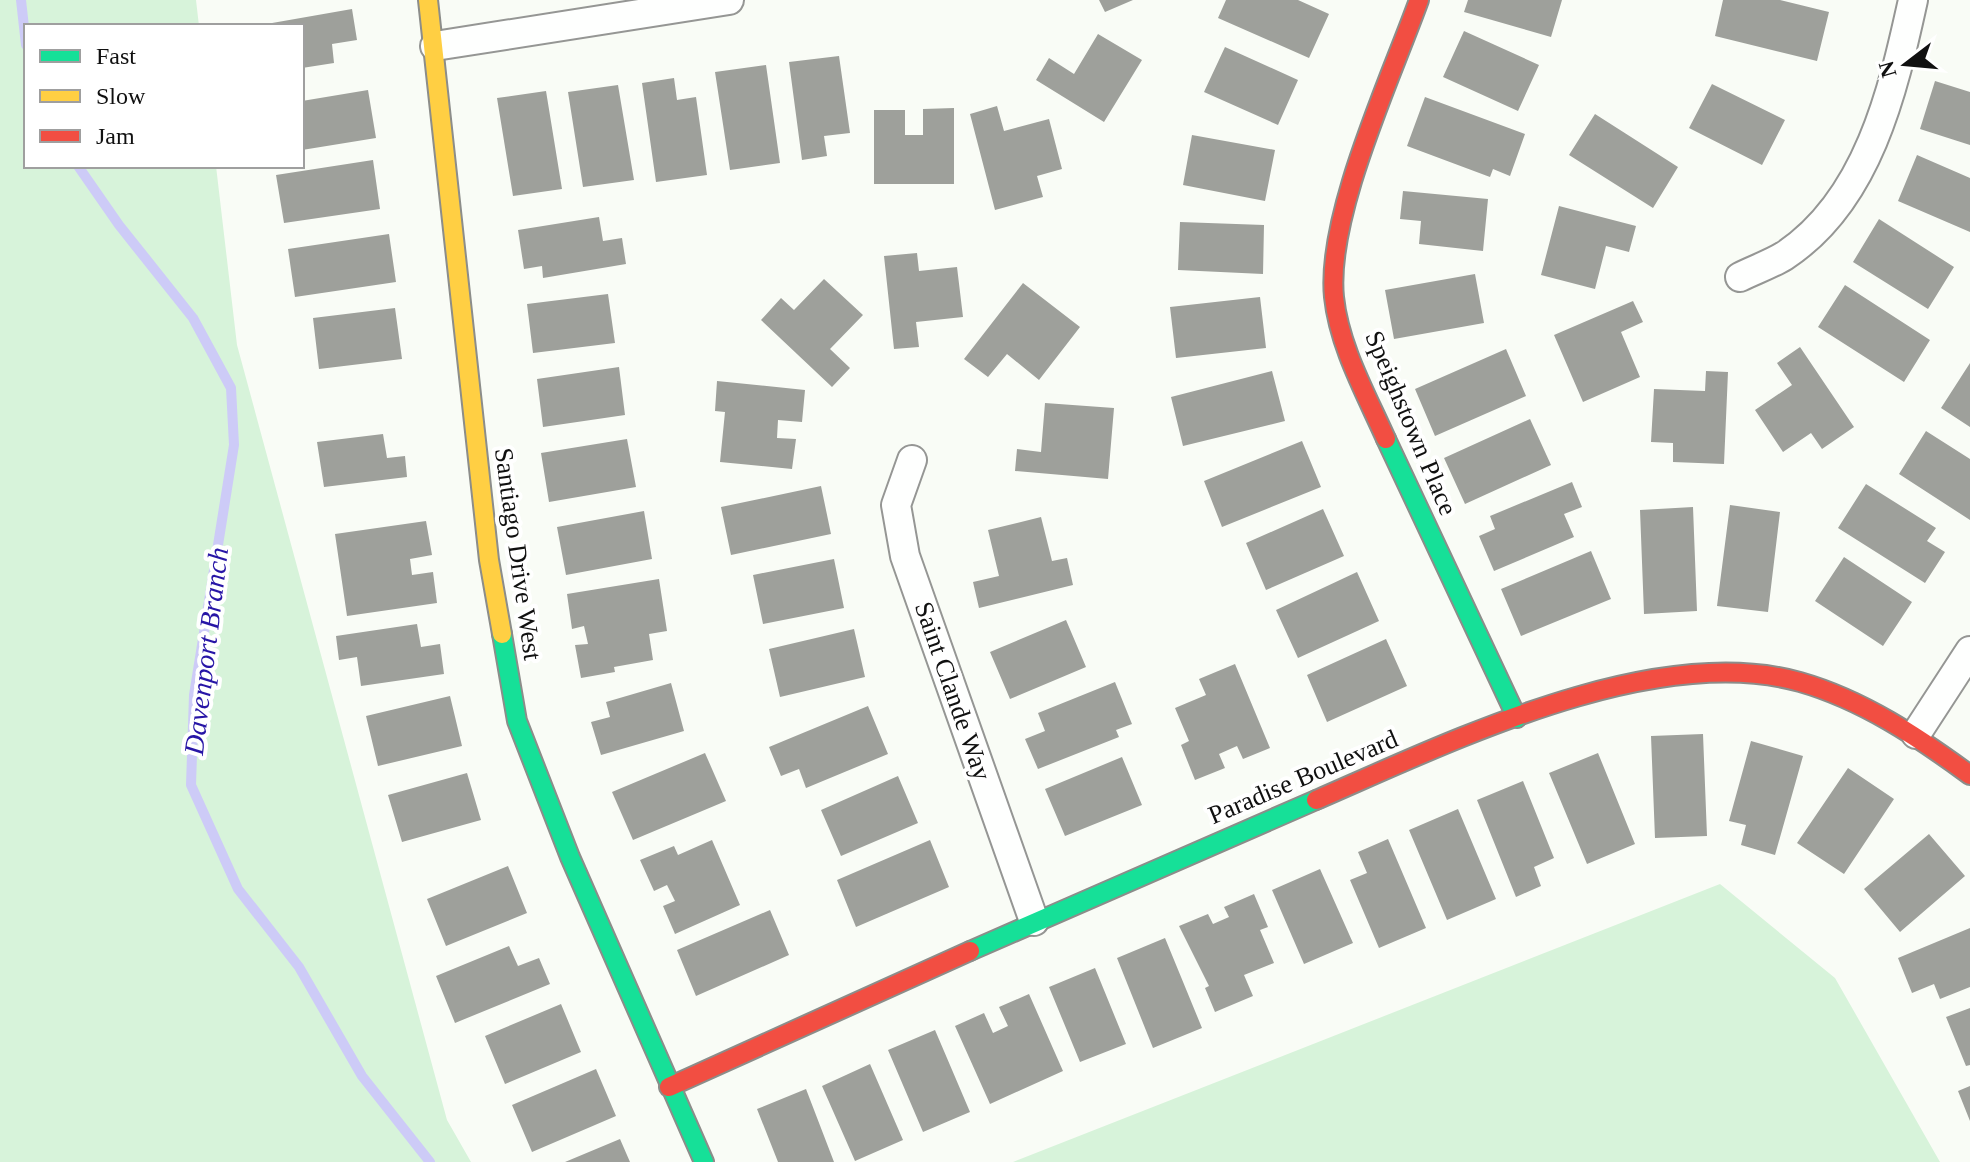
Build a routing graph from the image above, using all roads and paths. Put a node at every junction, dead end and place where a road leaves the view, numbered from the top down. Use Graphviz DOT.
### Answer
graph roads {
  1 [pos="428,0"];
  2 [pos="729,0"];
  3 [pos="1419,0"];
  4 [pos="1913,0"];
  5 [pos="435,46"];
  6 [pos="1740,277"];
  7 [pos="912,460"];
  8 [pos="1970,651"];
  9 [pos="1517,718"];
  10 [pos="1916,734"];
  11 [pos="1970,775"];
  12 [pos="1034,921"];
  13 [pos="669,1087"];
  14 [pos="704,1162"];
  1 -- 5 [label="street, Santiago Drive West"];
  2 -- 5 [label="street"];
  3 -- 9 [label="street, Speighstown Place"];
  4 -- 6 [label="street"];
  5 -- 13 [label="street, Santiago Drive West"];
  7 -- 12 [label="street, Saint Clande Way"];
  8 -- 10 [label="street"];
  9 -- 10 [label="street, Paradise Boulevard"];
  9 -- 12 [label="street, Paradise Boulevard"];
  10 -- 11 [label="street, Paradise Boulevard"];
  12 -- 13 [label="street, Paradise Boulevard"];
  13 -- 14 [label="street, Santiago Drive West"];
}
